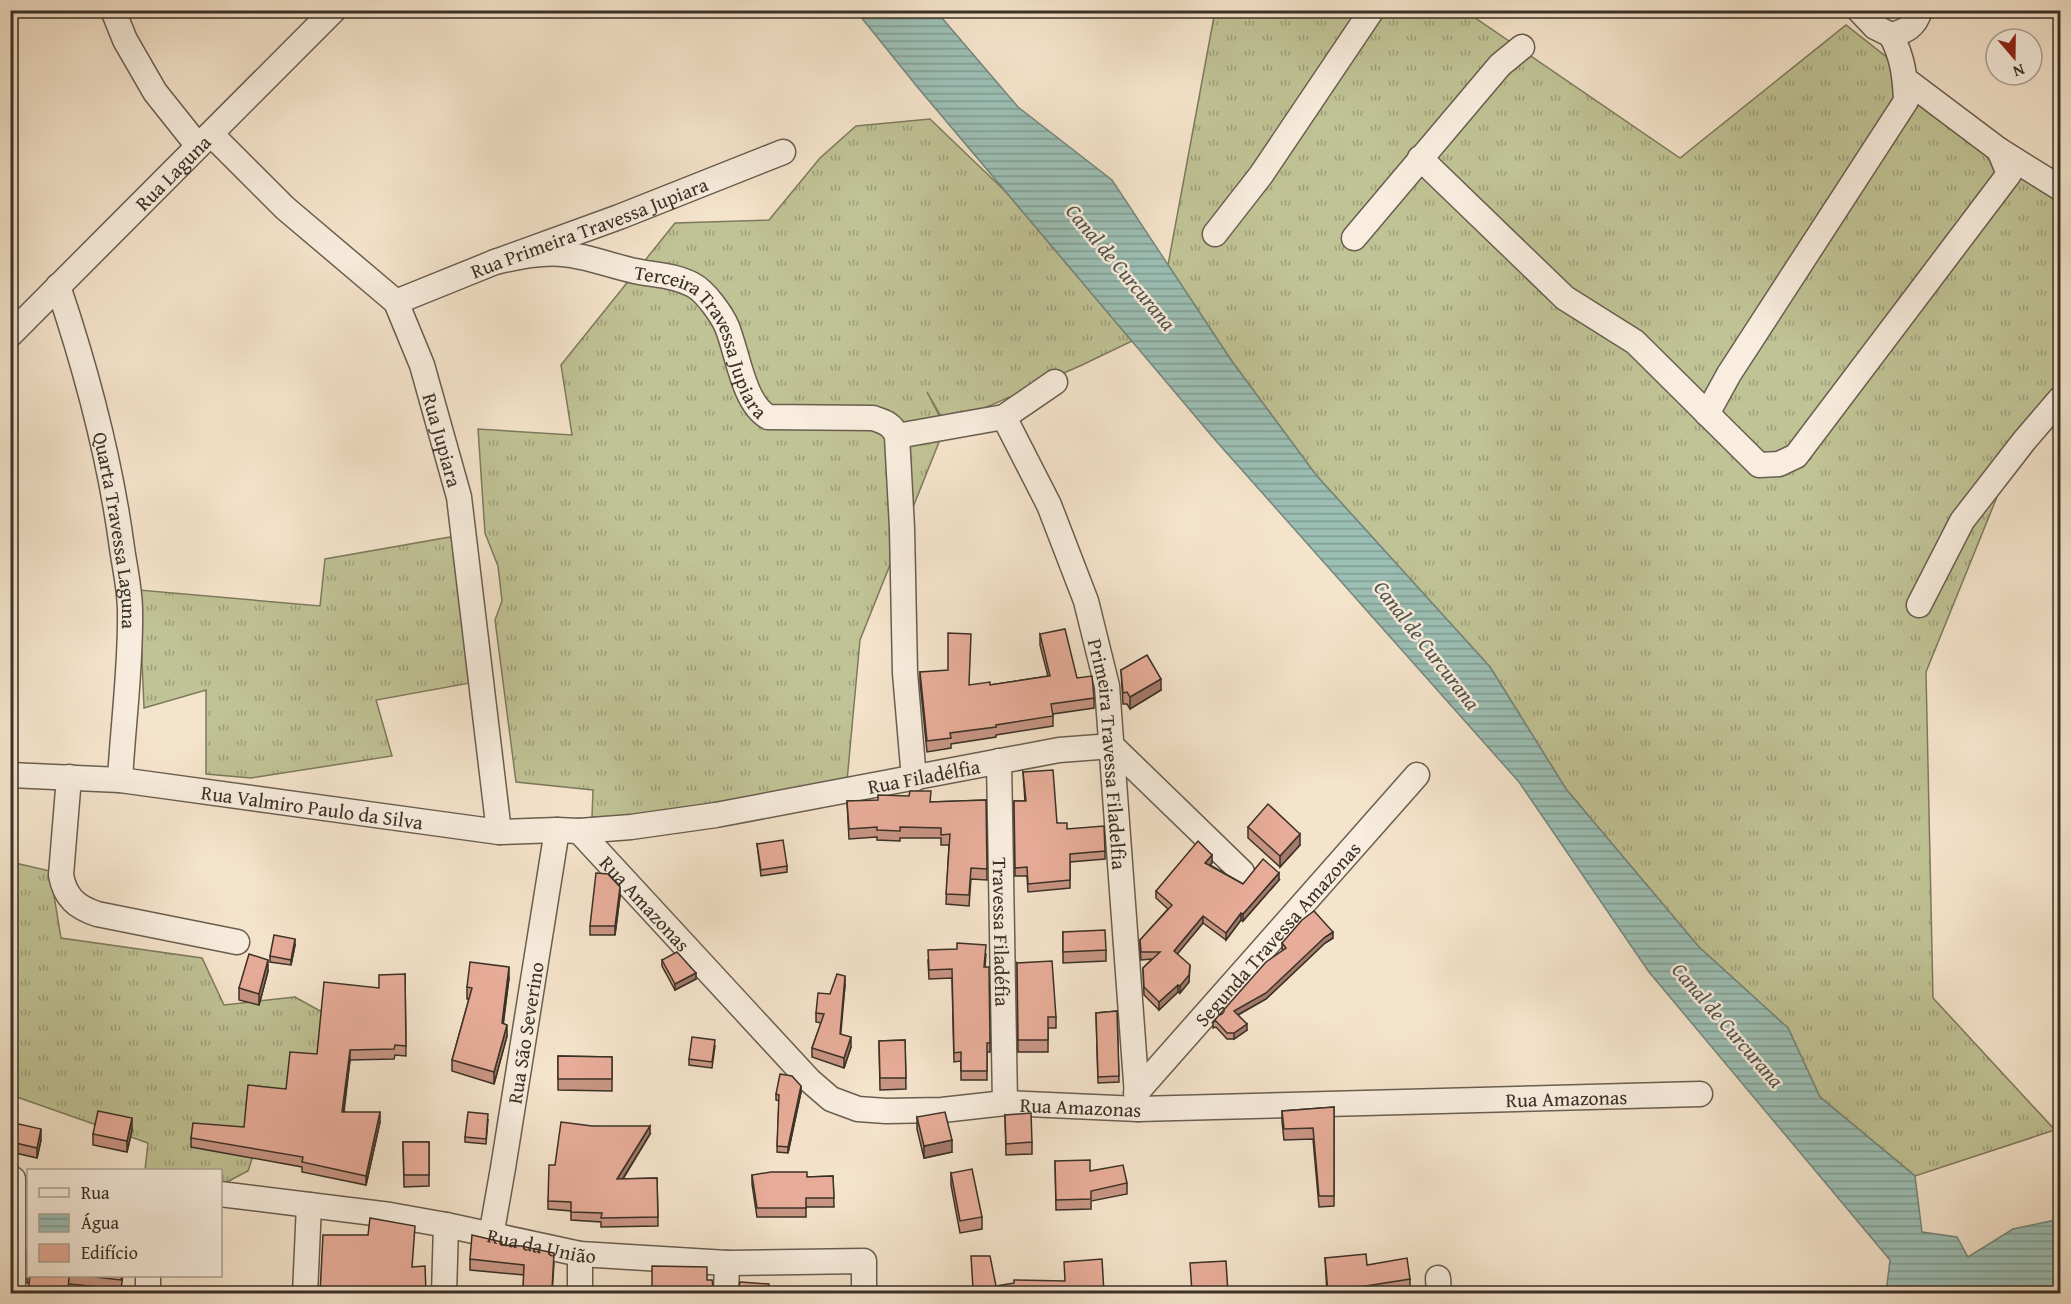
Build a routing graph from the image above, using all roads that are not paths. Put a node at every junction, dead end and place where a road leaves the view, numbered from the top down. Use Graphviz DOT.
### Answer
graph roads {
  1 [pos="113,10"];
  2 [pos="334,10"];
  3 [pos="1372,10"];
  4 [pos="1859,10"];
  5 [pos="1920,10"];
  6 [pos="1891,35"];
  7 [pos="1522,47"];
  8 [pos="1906,80"];
  9 [pos="205,140"];
  10 [pos="2000,150"];
  11 [pos="783,152"];
  12 [pos="1420,159"];
  13 [pos="2061,188"];
  14 [pos="1215,234"];
  15 [pos="1354,238"];
  16 [pos="495,262"];
  17 [pos="58,286"];
  18 [pos="396,302"];
  19 [pos="10,335"];
  20 [pos="1055,382"];
  21 [pos="2061,399"];
  22 [pos="1707,414"];
  23 [pos="1004,417"];
  24 [pos="897,436"];
  25 [pos="1919,605"];
  26 [pos="1112,746"];
  27 [pos="999,761"];
  28 [pos="10,775"];
  29 [pos="1417,775"];
  30 [pos="69,777"];
  31 [pos="914,779"];
  32 [pos="120,780"];
  33 [pos="568,831"];
  34 [pos="500,832"];
  35 [pos="1242,872"];
  36 [pos="237,942"];
  37 [pos="1700,1094"];
  38 [pos="1137,1101"];
  39 [pos="1005,1103"];
  40 [pos="17,1179"];
  41 [pos="222,1194"];
  42 [pos="309,1205"];
  43 [pos="446,1225"];
  44 [pos="491,1236"];
  45 [pos="580,1254"];
  46 [pos="727,1263"];
  47 [pos="148,1277"];
  48 [pos="13,1293"];
  49 [pos="148,1293"];
  50 [pos="305,1293"];
  51 [pos="444,1293"];
  52 [pos="580,1293"];
  53 [pos="726,1293"];
  54 [pos="864,1293"];
  1 -- 9 [label="street, Rua Jupiara"];
  2 -- 9 [label="street, Rua Laguna"];
  3 -- 14 [label="street"];
  4 -- 6 [label="street"];
  5 -- 6 [label="street"];
  6 -- 8 [label="street"];
  7 -- 12 [label="street"];
  8 -- 10 [label="street"];
  8 -- 22 [label="street"];
  9 -- 17 [label="street, Rua Laguna"];
  9 -- 18 [label="street, Rua Jupiara"];
  10 -- 13 [label="street"];
  10 -- 22 [label="street"];
  11 -- 16 [label="street, Rua Primeira Travessa Jupiara"];
  12 -- 15 [label="street"];
  12 -- 22 [label="street"];
  16 -- 18 [label="street, Rua Primeira Travessa Jupiara"];
  16 -- 24 [label="street, Terceira Travessa Jupiara"];
  17 -- 19 [label="street, Rua Laguna"];
  17 -- 32 [label="street, Quarta Travessa Laguna"];
  18 -- 34 [label="street, Rua Jupiara"];
  20 -- 23 [label="street"];
  21 -- 25 [label="street"];
  23 -- 24 [label="street"];
  23 -- 26 [label="street, Primeira Travessa Filadelfia"];
  24 -- 31 [label="street"];
  26 -- 27 [label="street, Rua Filadélfia"];
  26 -- 35 [label="street"];
  26 -- 38 [label="street, Primeira Travessa Filadelfia"];
  27 -- 31 [label="street, Rua Filadélfia"];
  27 -- 39 [label="street, Travessa Filadéfia"];
  28 -- 30 [label="street, Rua Valmiro Paulo da Silva"];
  29 -- 38 [label="street, Segunda Travessa Amazonas"];
  30 -- 32 [label="street, Rua Valmiro Paulo da Silva"];
  30 -- 36 [label="street"];
  31 -- 33 [label="street, Rua Filadélfia"];
  32 -- 34 [label="street, Rua Valmiro Paulo da Silva"];
  33 -- 34 [label="street, Rua Valmiro Paulo da Silva"];
  33 -- 39 [label="street, Rua Amazonas"];
  33 -- 44 [label="street, Rua São Severino"];
  37 -- 38 [label="street, Rua Amazonas"];
  38 -- 39 [label="street, Rua Amazonas"];
  40 -- 48 [label="street"];
  41 -- 42 [label="street, Rua da União"];
  42 -- 43 [label="street, Rua da União"];
  42 -- 50 [label="street"];
  43 -- 44 [label="street, Rua da União"];
  43 -- 51 [label="street"];
  44 -- 45 [label="street, Rua da União"];
  45 -- 46 [label="street, Rua da União"];
  45 -- 52 [label="street"];
  46 -- 53 [label="street"];
  46 -- 54 [label="street, Rua da União"];
  47 -- 49 [label="street"];
}
